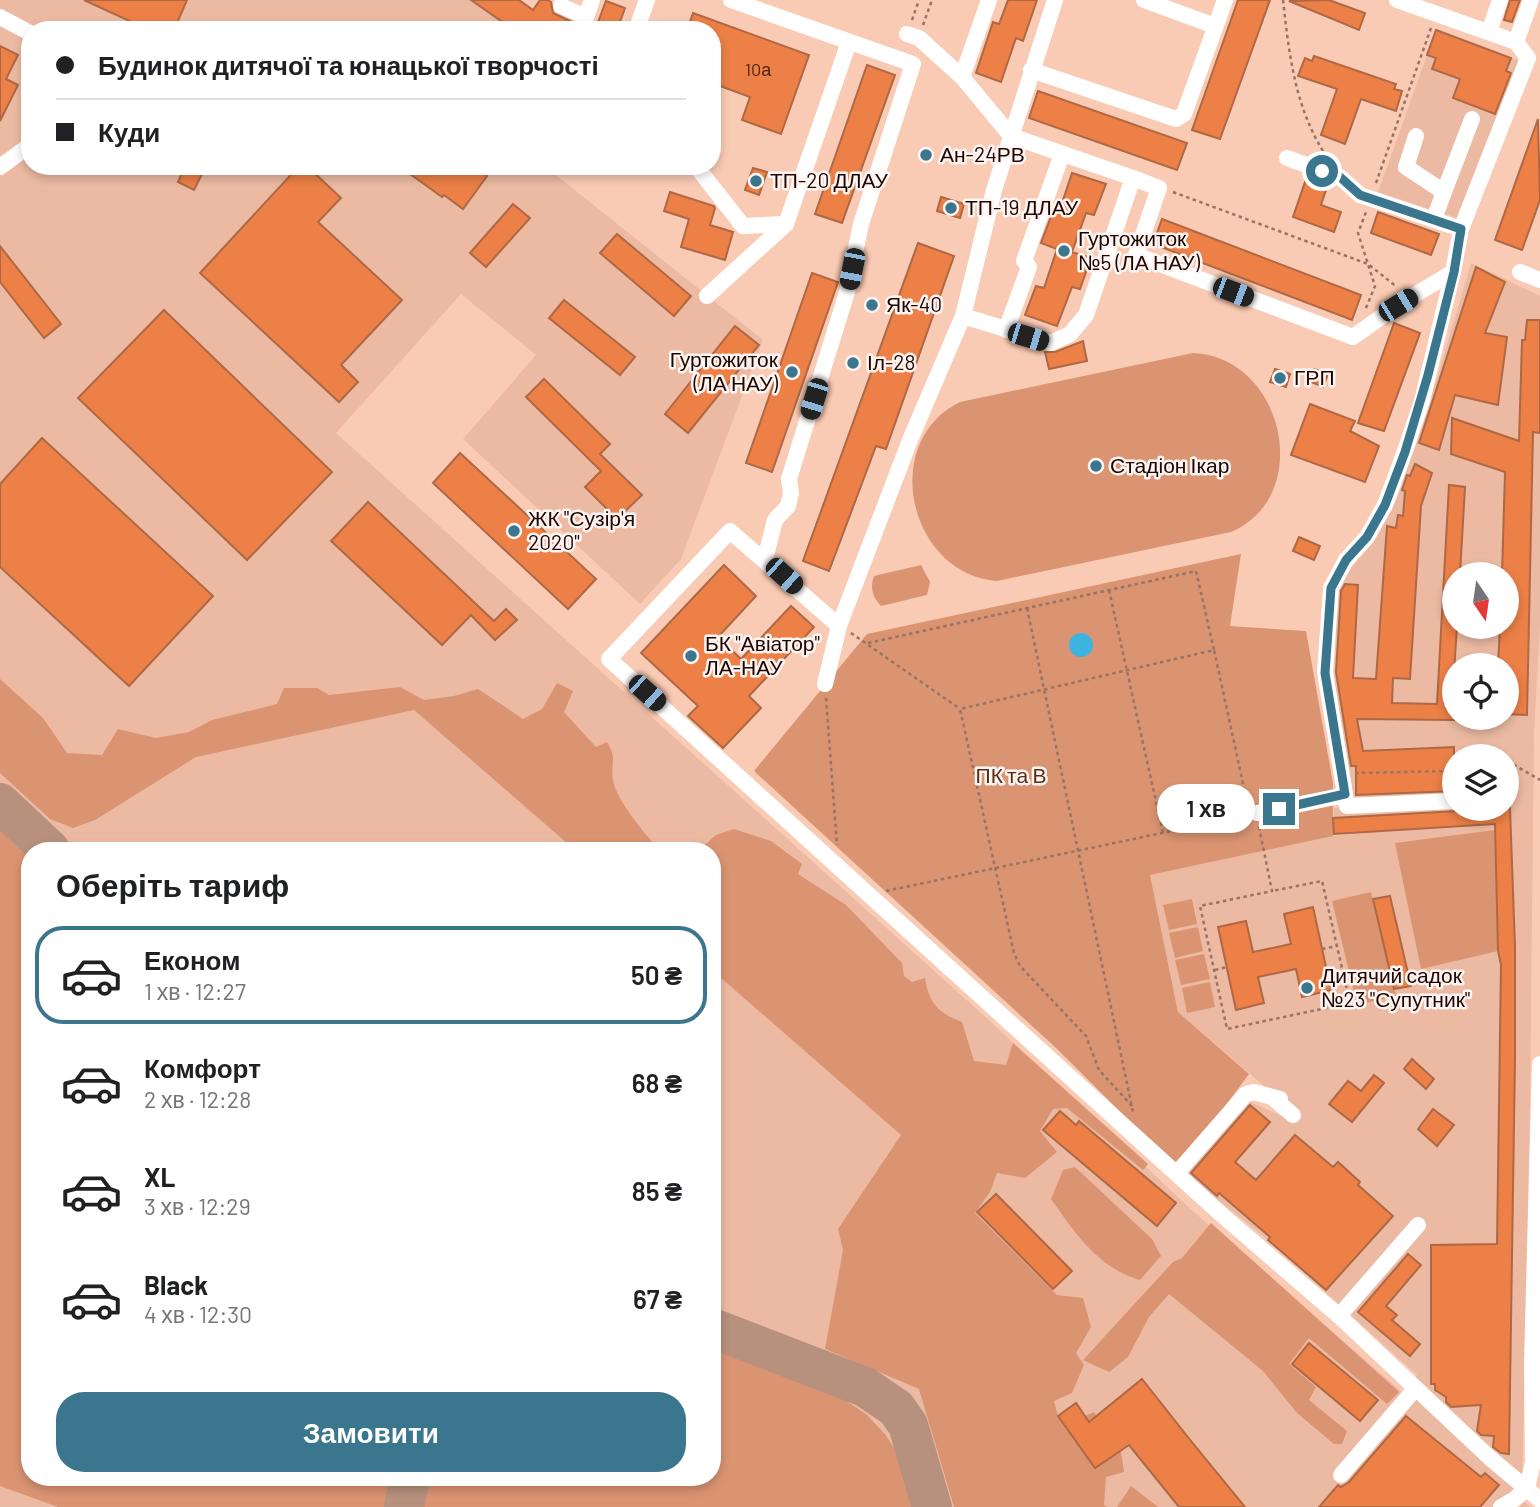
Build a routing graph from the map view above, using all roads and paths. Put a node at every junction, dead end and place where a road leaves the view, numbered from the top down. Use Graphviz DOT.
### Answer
graph roads {
  1 [pos="592,0"];
  2 [pos="646,0"];
  3 [pos="731,0"];
  4 [pos="932,0"];
  5 [pos="989,0"];
  6 [pos="1055,0"];
  7 [pos="1144,0"];
  8 [pos="1225,0"];
  9 [pos="1283,0"];
  10 [pos="1397,0"];
  11 [pos="1500,0"];
  12 [pos="1531,0"];
  13 [pos="561,6"];
  14 [pos="1436,14"];
  15 [pos="0,17"];
  16 [pos="639,21"];
  17 [pos="1215,26"];
  18 [pos="21,28"];
  19 [pos="1489,32"];
  20 [pos="913,36"];
  21 [pos="849,41"];
  22 [pos="1516,43"];
  23 [pos="1534,60"];
  24 [pos="1031,70"];
  25 [pos="962,76"];
  26 [pos="1472,119"];
  27 [pos="1011,136"];
  28 [pos="1416,136"];
  29 [pos="21,152"];
  30 [pos="1062,154"];
  31 [pos="1287,158"];
  32 [pos="0,167"];
  33 [pos="703,175"];
  34 [pos="1340,177"];
  35 [pos="1133,178"];
  36 [pos="1159,188"];
  37 [pos="1444,192"];
  38 [pos="1371,198"];
  39 [pos="1434,219"];
  40 [pos="786,224"];
  41 [pos="1461,229"];
  42 [pos="1368,264"];
  43 [pos="1454,272"];
  44 [pos="1520,272"];
  45 [pos="1540,280"];
  46 [pos="707,296"];
  47 [pos="1364,312"];
  48 [pos="963,316"];
  49 [pos="1006,330"];
  50 [pos="765,559"];
  51 [pos="1109,590"];
  52 [pos="1027,608"];
  53 [pos="839,626"];
  54 [pos="868,643"];
  55 [pos="1214,650"];
  56 [pos="1127,669"];
  57 [pos="825,684"];
  58 [pos="1044,689"];
  59 [pos="960,709"];
  60 [pos="1519,767"];
  61 [pos="1442,771"];
  62 [pos="1341,773"];
  63 [pos="1540,780"];
  64 [pos="1345,794"];
  65 [pos="1442,802"];
  66 [pos="1253,814"];
  67 [pos="1163,833"];
  68 [pos="1077,851"];
  69 [pos="839,866"];
  70 [pos="996,868"];
  71 [pos="1272,891"];
  72 [pos="869,894"];
  73 [pos="1336,946"];
  74 [pos="1322,949"];
  75 [pos="1227,967"];
  76 [pos="1215,970"];
  77 [pos="1540,1064"];
  78 [pos="1132,1106"];
  79 [pos="1539,1107"];
  80 [pos="1293,1115"];
  81 [pos="1138,1136"];
  82 [pos="1177,1173"];
  83 [pos="1418,1225"];
  84 [pos="1339,1316"];
  85 [pos="1536,1332"];
  86 [pos="1415,1389"];
  87 [pos="1536,1419"];
  88 [pos="1341,1475"];
  89 [pos="1527,1488"];
  90 [pos="1540,1500"];
  91 [pos="1501,1507"];
  1 -- 13 [label="street"];
  2 -- 16 [label="street"];
  3 -- 21 [label="street"];
  4 -- 20 [label="path"];
  5 -- 25 [label="street"];
  6 -- 24 [label="street"];
  7 -- 17 [label="street"];
  8 -- 17 [label="street"];
  9 -- 34 [label="path"];
  10 -- 14 [label="street"];
  11 -- 19 [label="street"];
  12 -- 22 [label="street"];
  14 -- 19 [label="street"];
  14 -- 38 [label="path"];
  15 -- 18 [label="street"];
  17 -- 24 [label="street"];
  19 -- 22 [label="street"];
  20 -- 25 [label="street"];
  21 -- 40 [label="street"];
  21 -- 50 [label="street"];
  22 -- 23 [label="street"];
  23 -- 41 [label="street"];
  24 -- 27 [label="street"];
  25 -- 27 [label="street"];
  26 -- 37 [label="street"];
  27 -- 30 [label="street"];
  27 -- 48 [label="street"];
  28 -- 37 [label="street"];
  29 -- 32 [label="street"];
  30 -- 35 [label="street"];
  30 -- 49 [label="street"];
  31 -- 34 [label="street"];
  33 -- 40 [label="street"];
  34 -- 38 [label="street"];
  35 -- 36 [label="street"];
  35 -- 49 [label="street"];
  36 -- 42 [label="path"];
  36 -- 43 [label="street"];
  37 -- 39 [label="street"];
  38 -- 39 [label="street"];
  38 -- 42 [label="path"];
  39 -- 41 [label="street"];
  40 -- 46 [label="street"];
  41 -- 43 [label="street"];
  42 -- 47 [label="path"];
  43 -- 62 [label="street"];
  44 -- 45 [label="street"];
  48 -- 49 [label="street"];
  48 -- 53 [label="street"];
  50 -- 53 [label="street"];
  50 -- 69 [label="street"];
  51 -- 52 [label="path"];
  51 -- 55 [label="path"];
  51 -- 56 [label="path"];
  52 -- 54 [label="path"];
  52 -- 58 [label="path"];
  53 -- 54 [label="path"];
  53 -- 57 [label="street"];
  54 -- 59 [label="path"];
  55 -- 56 [label="path"];
  55 -- 66 [label="path"];
  56 -- 58 [label="path"];
  56 -- 67 [label="path"];
  57 -- 69 [label="path"];
  58 -- 59 [label="path"];
  58 -- 68 [label="path"];
  59 -- 70 [label="path"];
  60 -- 63 [label="path"];
  61 -- 62 [label="path"];
  62 -- 64 [label="street"];
  64 -- 65 [label="street"];
  64 -- 66 [label="street"];
  66 -- 67 [label="path"];
  66 -- 71 [label="path"];
  67 -- 68 [label="path"];
  68 -- 70 [label="path"];
  68 -- 78 [label="path"];
  69 -- 72 [label="street"];
  70 -- 72 [label="path"];
  70 -- 78 [label="path"];
  71 -- 73 [label="path"];
  71 -- 76 [label="path"];
  72 -- 81 [label="street"];
  73 -- 74 [label="path"];
  73 -- 76 [label="path"];
  75 -- 76 [label="path"];
  77 -- 79 [label="street"];
  78 -- 81 [label="path"];
  79 -- 85 [label="street"];
  80 -- 82 [label="street"];
  81 -- 82 [label="street"];
  82 -- 84 [label="street"];
  83 -- 84 [label="street"];
  84 -- 86 [label="street"];
  85 -- 87 [label="street"];
  86 -- 88 [label="street"];
  86 -- 89 [label="street"];
  87 -- 89 [label="street"];
  89 -- 90 [label="street"];
  89 -- 91 [label="street"];
}
